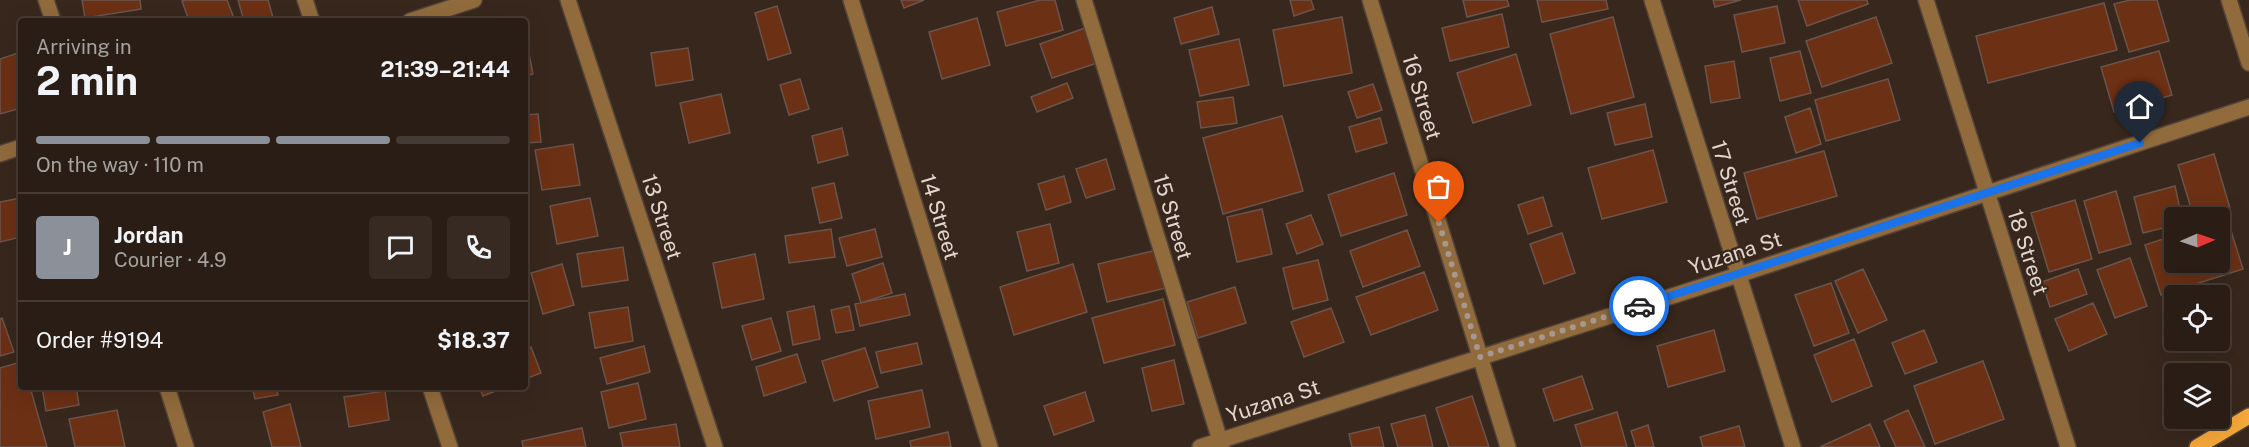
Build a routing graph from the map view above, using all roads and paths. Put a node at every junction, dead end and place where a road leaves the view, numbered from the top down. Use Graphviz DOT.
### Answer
graph roads {
  1 [pos="46,0"];
  2 [pos="305,0"];
  3 [pos="474,0"];
  4 [pos="568,0"];
  5 [pos="851,0"];
  6 [pos="1084,0"];
  7 [pos="1370,0"];
  8 [pos="1652,0"];
  9 [pos="1926,0"];
  10 [pos="2229,0"];
  11 [pos="52,18"];
  12 [pos="311,18"];
  13 [pos="419,18"];
  14 [pos="2249,63"];
  15 [pos="2249,107"];
  16 [pos="18,148"];
  17 [pos="0,154"];
  18 [pos="1987,193"];
  19 [pos="1738,274"];
  20 [pos="1480,357"];
  21 [pos="168,390"];
  22 [pos="431,390"];
  23 [pos="2249,416"];
  24 [pos="1221,444"];
  25 [pos="186,447"];
  26 [pos="450,447"];
  27 [pos="715,447"];
  28 [pos="990,447"];
  29 [pos="1200,447"];
  30 [pos="1508,447"];
  31 [pos="1793,447"];
  32 [pos="2068,447"];
  33 [pos="2197,447"];
  1 -- 11 [label="street"];
  2 -- 12 [label="street"];
  3 -- 13 [label="street"];
  4 -- 27 [label="street, 13 Street"];
  5 -- 28 [label="street, 14 Street"];
  6 -- 24 [label="street, 15 Street"];
  7 -- 20 [label="street, 16 Street"];
  8 -- 19 [label="street, 17 Street"];
  9 -- 18 [label="street, 18 Street"];
  10 -- 14 [label="street"];
  15 -- 18 [label="street, Yuzana St"];
  16 -- 17 [label="street"];
  18 -- 19 [label="street, Yuzana St"];
  18 -- 32 [label="street, 18 Street"];
  19 -- 20 [label="street, Yuzana St"];
  19 -- 31 [label="street, 17 Street"];
  20 -- 24 [label="street, Yuzana St"];
  20 -- 30 [label="street, 16 Street"];
  21 -- 25 [label="street"];
  22 -- 26 [label="street"];
  23 -- 33 [label="main road"];
  24 -- 29 [label="street, Yuzana St"];
}
